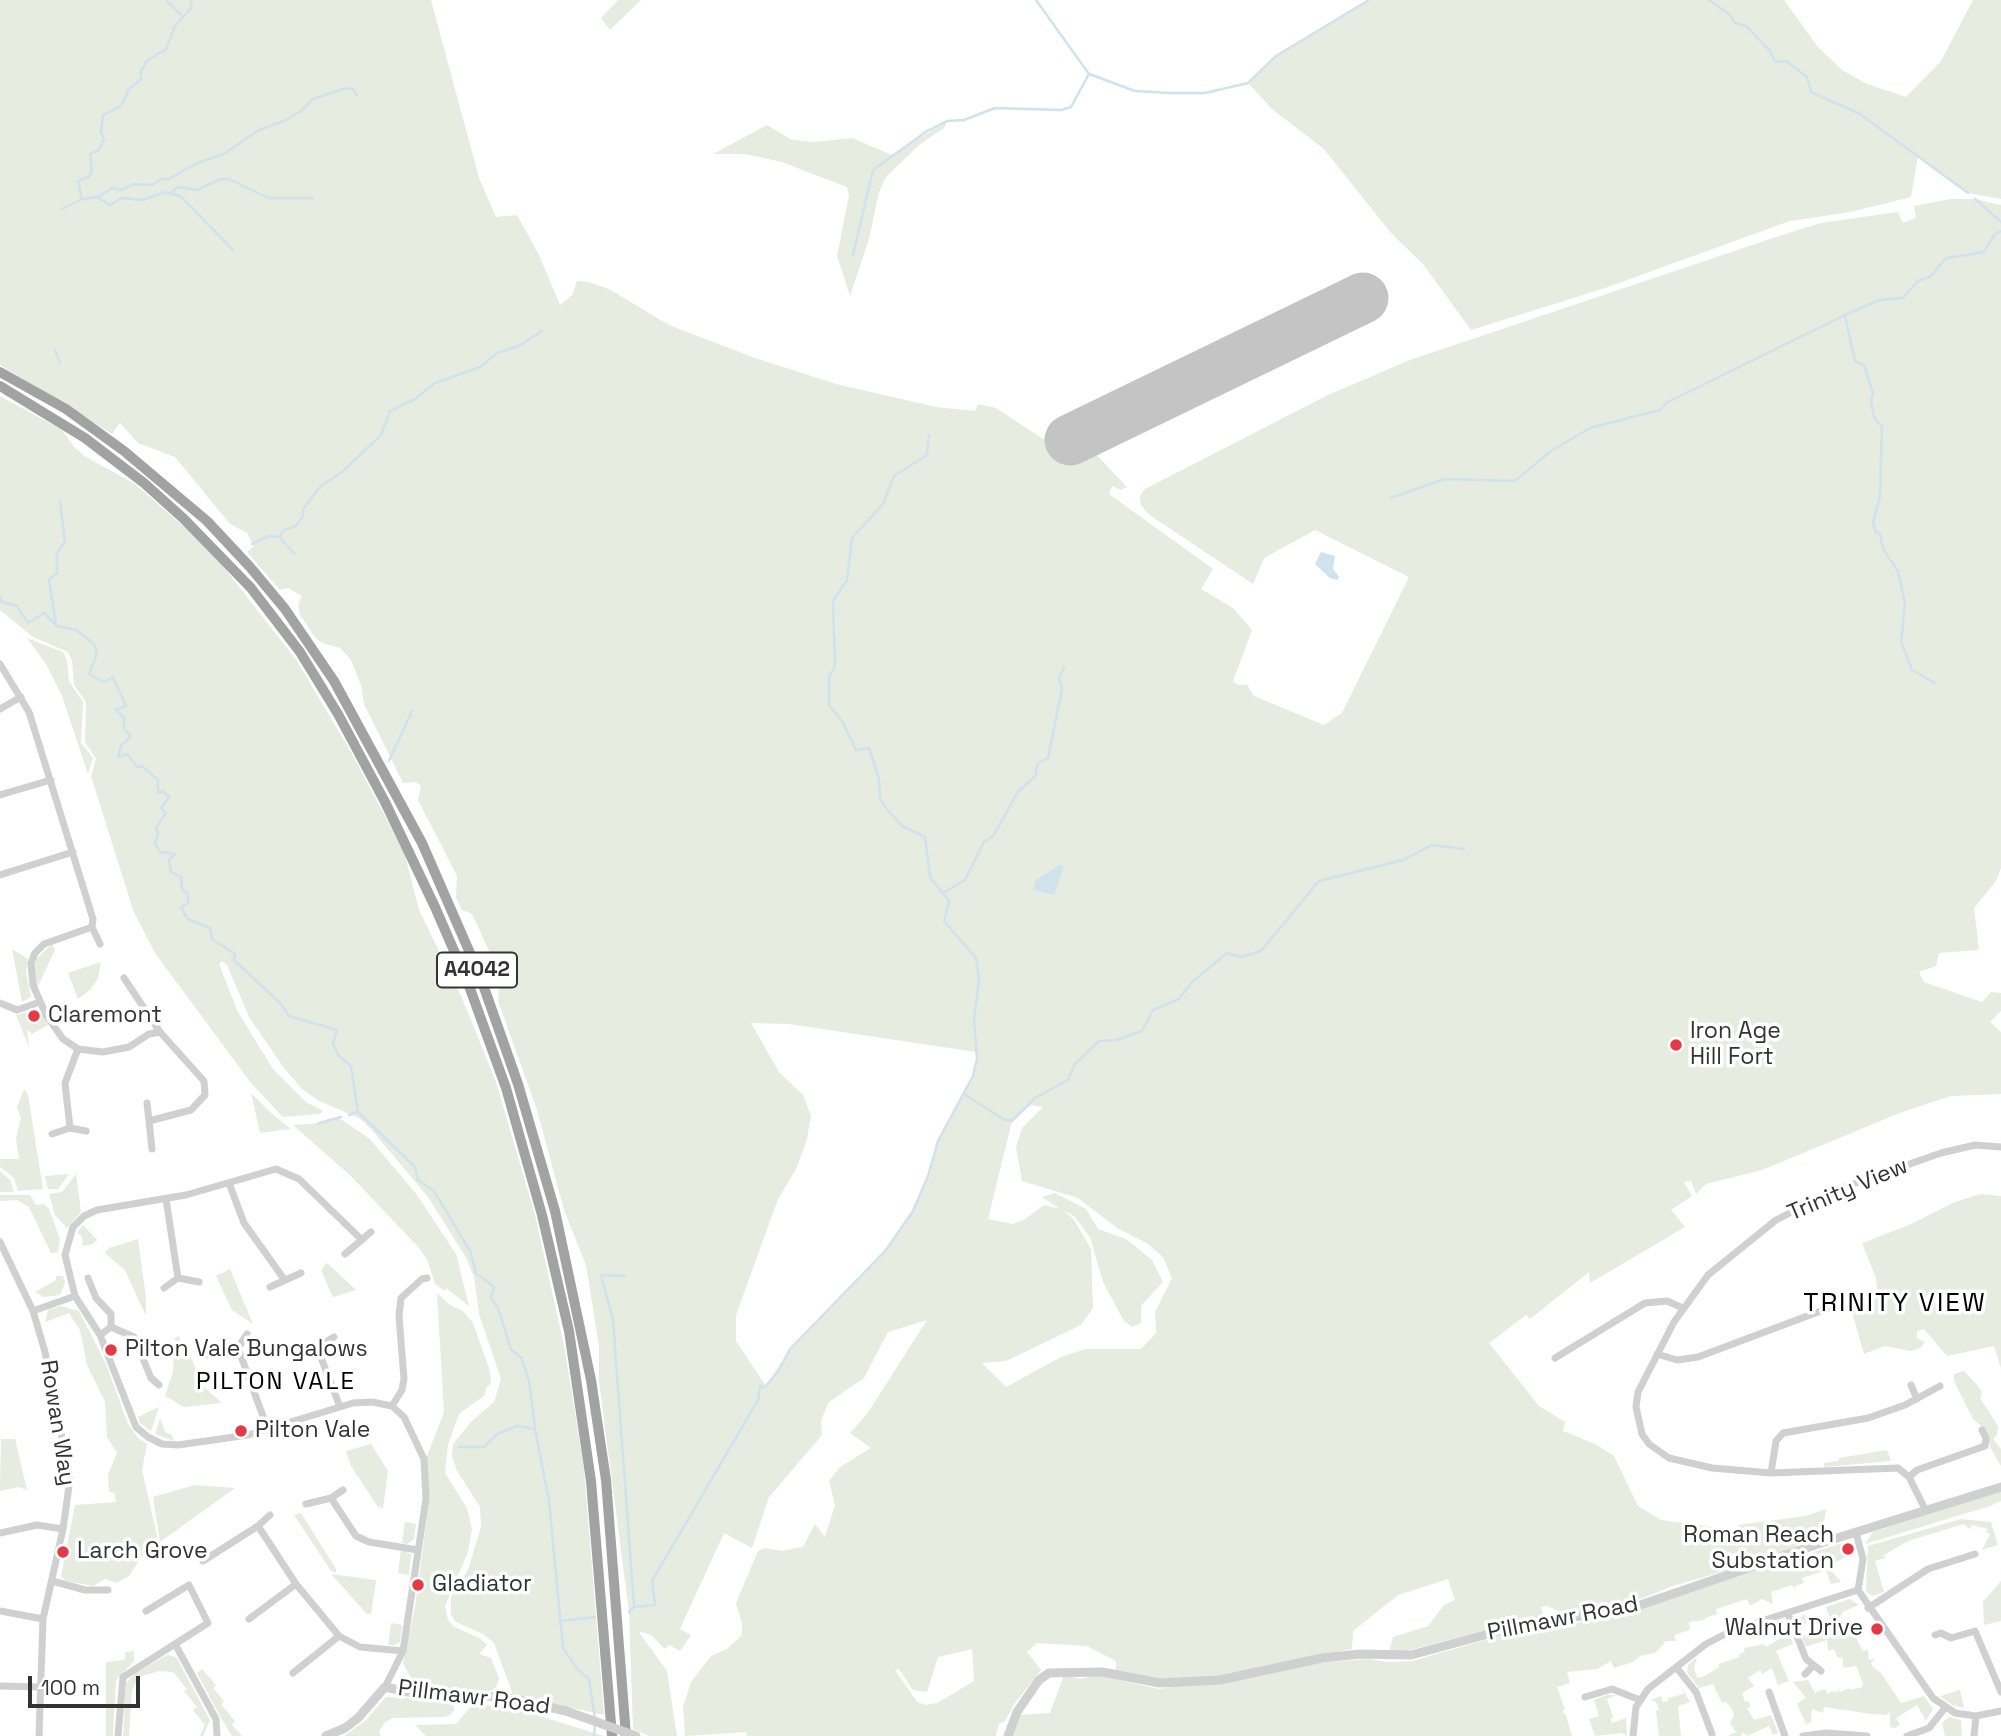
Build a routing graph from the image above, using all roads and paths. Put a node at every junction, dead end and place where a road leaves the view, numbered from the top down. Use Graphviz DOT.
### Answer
graph roads {
  1 [pos="0,372"];
  2 [pos="0,386"];
  3 [pos="0,664"];
  4 [pos="21,697"];
  5 [pos="0,709"];
  6 [pos="51,780"];
  7 [pos="0,795"];
  8 [pos="73,852"];
  9 [pos="0,875"];
  10 [pos="92,927"];
  11 [pos="100,944"];
  12 [pos="124,978"];
  13 [pos="40,1002"];
  14 [pos="0,1003"];
  15 [pos="160,1032"];
  16 [pos="78,1049"];
  17 [pos="147,1103"];
  18 [pos="149,1121"];
  19 [pos="70,1128"];
  20 [pos="86,1130"];
  21 [pos="52,1134"];
  22 [pos="2001,1147"];
  23 [pos="152,1149"];
  24 [pos="229,1183"];
  25 [pos="166,1199"];
  26 [pos="371,1232"];
  27 [pos="361,1239"];
  28 [pos="0,1242"];
  29 [pos="345,1254"];
  30 [pos="9,1258"];
  31 [pos="0,1262"];
  32 [pos="300,1273"];
  33 [pos="88,1278"];
  34 [pos="178,1278"];
  35 [pos="426,1278"];
  36 [pos="284,1279"];
  37 [pos="200,1282"];
  38 [pos="270,1287"];
  39 [pos="164,1288"];
  40 [pos="75,1296"];
  41 [pos="1842,1301"];
  42 [pos="1682,1308"];
  43 [pos="33,1311"];
  44 [pos="111,1327"];
  45 [pos="100,1335"];
  46 [pos="247,1335"];
  47 [pos="334,1337"];
  48 [pos="317,1347"];
  49 [pos="238,1348"];
  50 [pos="299,1348"];
  51 [pos="1657,1354"];
  52 [pos="207,1355"];
  53 [pos="1555,1357"];
  54 [pos="159,1385"];
  55 [pos="1911,1385"];
  56 [pos="1940,1386"];
  57 [pos="1917,1399"];
  58 [pos="392,1406"];
  59 [pos="340,1407"];
  60 [pos="268,1430"];
  61 [pos="1982,1430"];
  62 [pos="1950,1448"];
  63 [pos="1952,1458"];
  64 [pos="1771,1473"];
  65 [pos="1909,1477"];
  66 [pos="2001,1487"];
  67 [pos="343,1490"];
  68 [pos="331,1498"];
  69 [pos="306,1504"];
  70 [pos="1926,1511"];
  71 [pos="270,1515"];
  72 [pos="258,1526"];
  73 [pos="63,1529"];
  74 [pos="0,1533"];
  75 [pos="1856,1533"];
  76 [pos="418,1550"];
  77 [pos="1975,1554"];
  78 [pos="203,1561"];
  79 [pos="52,1581"];
  80 [pos="296,1584"];
  81 [pos="107,1590"];
  82 [pos="1858,1590"];
  83 [pos="1868,1608"];
  84 [pos="0,1611"];
  85 [pos="146,1611"];
  86 [pos="1788,1614"];
  87 [pos="43,1619"];
  88 [pos="249,1619"];
  89 [pos="1935,1635"];
  90 [pos="339,1636"];
  91 [pos="175,1644"];
  92 [pos="403,1651"];
  93 [pos="1812,1666"];
  94 [pos="1676,1667"];
  95 [pos="1821,1671"];
  96 [pos="293,1673"];
  97 [pos="1805,1674"];
  98 [pos="0,1686"];
  99 [pos="1587,1686"];
  100 [pos="40,1687"];
  101 [pos="385,1687"];
  102 [pos="1769,1692"];
  103 [pos="2001,1692"];
  104 [pos="1640,1700"];
  105 [pos="1945,1709"];
  106 [pos="2001,1712"];
  107 [pos="1976,1716"];
  108 [pos="1712,1734"];
  109 [pos="1827,1735"];
  110 [pos="39,1736"];
  111 [pos="118,1736"];
  112 [pos="217,1736"];
  113 [pos="326,1736"];
  114 [pos="612,1736"];
  115 [pos="626,1736"];
  116 [pos="636,1736"];
  117 [pos="1008,1736"];
  118 [pos="1633,1736"];
  119 [pos="1785,1736"];
  120 [pos="1803,1736"];
  121 [pos="1867,1736"];
  122 [pos="1907,1736"];
  123 [pos="1974,1736"];
  1 -- 115 [label="highway, A4042"];
  2 -- 114 [label="highway, A4042"];
  3 -- 4 [label="street"];
  4 -- 5 [label="street"];
  4 -- 6 [label="street"];
  6 -- 7 [label="street"];
  6 -- 8 [label="street"];
  8 -- 9 [label="street"];
  8 -- 10 [label="street"];
  10 -- 11 [label="street"];
  10 -- 13 [label="street"];
  12 -- 15 [label="street"];
  13 -- 14 [label="street"];
  13 -- 16 [label="street"];
  15 -- 16 [label="street"];
  15 -- 18 [label="street"];
  16 -- 19 [label="street"];
  17 -- 18 [label="street"];
  18 -- 23 [label="street"];
  19 -- 20 [label="street"];
  19 -- 21 [label="street"];
  22 -- 42 [label="street, Trinity View"];
  24 -- 25 [label="street"];
  24 -- 27 [label="street"];
  24 -- 36 [label="street"];
  25 -- 34 [label="street"];
  25 -- 40 [label="street"];
  26 -- 27 [label="street"];
  27 -- 29 [label="street"];
  28 -- 30 [label="street, Rowan Way"];
  30 -- 31 [label="street"];
  30 -- 43 [label="street, Rowan Way"];
  32 -- 36 [label="street"];
  33 -- 44 [label="street"];
  34 -- 37 [label="street"];
  34 -- 39 [label="street"];
  35 -- 58 [label="street"];
  36 -- 38 [label="street"];
  40 -- 43 [label="street"];
  40 -- 45 [label="street"];
  41 -- 51 [label="street"];
  42 -- 51 [label="street, Trinity View"];
  42 -- 53 [label="street"];
  43 -- 73 [label="street, Rowan Way"];
  44 -- 45 [label="street"];
  44 -- 54 [label="street"];
  45 -- 60 [label="street"];
  46 -- 49 [label="street"];
  47 -- 48 [label="street"];
  48 -- 50 [label="street"];
  48 -- 59 [label="street"];
  49 -- 52 [label="street"];
  49 -- 60 [label="street"];
  51 -- 64 [label="street, Trinity View"];
  55 -- 57 [label="street"];
  56 -- 57 [label="street"];
  57 -- 64 [label="street"];
  58 -- 59 [label="street"];
  58 -- 76 [label="street"];
  59 -- 60 [label="street"];
  61 -- 63 [label="street"];
  62 -- 63 [label="street"];
  63 -- 65 [label="street"];
  64 -- 65 [label="street, Trinity View"];
  65 -- 70 [label="street"];
  66 -- 70 [label="street, Pillmawr Road"];
  67 -- 68 [label="street"];
  68 -- 69 [label="street"];
  68 -- 76 [label="street"];
  70 -- 75 [label="street, Pillmawr Road"];
  71 -- 72 [label="street"];
  72 -- 78 [label="street"];
  72 -- 80 [label="street"];
  73 -- 74 [label="street"];
  73 -- 79 [label="street, Rowan Way"];
  75 -- 82 [label="street"];
  75 -- 117 [label="street, Pillmawr Road"];
  76 -- 92 [label="street"];
  77 -- 83 [label="street"];
  79 -- 81 [label="street"];
  79 -- 87 [label="street, Rowan Way"];
  80 -- 88 [label="street"];
  80 -- 90 [label="street"];
  82 -- 83 [label="street"];
  82 -- 86 [label="street"];
  83 -- 105 [label="street"];
  84 -- 87 [label="street"];
  85 -- 91 [label="street"];
  86 -- 93 [label="street"];
  86 -- 94 [label="street"];
  87 -- 100 [label="street, Rowan Way"];
  89 -- 103 [label="street"];
  90 -- 92 [label="street"];
  90 -- 96 [label="street"];
  91 -- 111 [label="street"];
  91 -- 112 [label="street"];
  92 -- 101 [label="street"];
  93 -- 95 [label="street"];
  93 -- 97 [label="street"];
  94 -- 104 [label="street"];
  94 -- 108 [label="street"];
  98 -- 100 [label="street"];
  99 -- 104 [label="street"];
  100 -- 110 [label="street, Rowan Way"];
  101 -- 113 [label="street, Pillmawr Road"];
  101 -- 116 [label="street, Pillmawr Road, bridge"];
  102 -- 119 [label="street"];
  104 -- 118 [label="street"];
  105 -- 107 [label="street"];
  105 -- 122 [label="street"];
  106 -- 107 [label="street"];
  107 -- 123 [label="street"];
  109 -- 120 [label="street"];
  109 -- 121 [label="street"];
}
